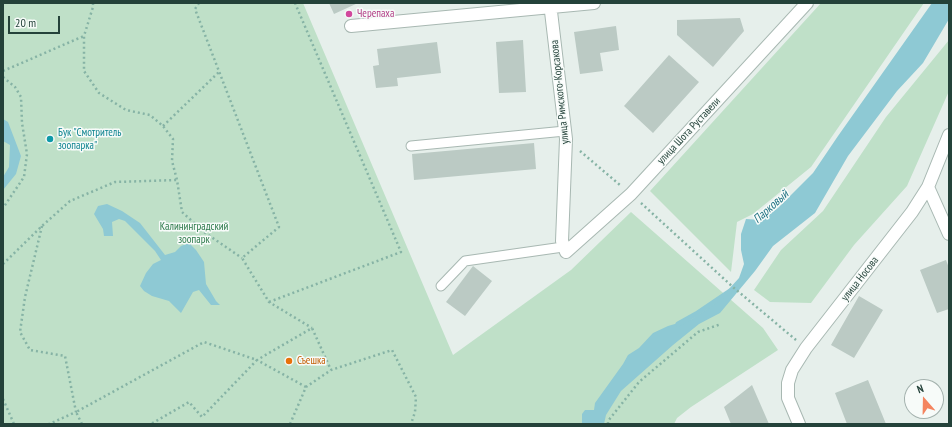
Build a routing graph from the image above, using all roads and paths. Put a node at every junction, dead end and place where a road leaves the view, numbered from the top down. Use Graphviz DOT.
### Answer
graph roads {
  1 [pos="93,3"];
  2 [pos="199,3"];
  3 [pos="295,3"];
  4 [pos="594,3"];
  5 [pos="807,3"];
  6 [pos="550,5"];
  7 [pos="351,26"];
  8 [pos="84,36"];
  9 [pos="3,71"];
  10 [pos="219,72"];
  11 [pos="3,77"];
  12 [pos="163,126"];
  13 [pos="565,131"];
  14 [pos="949,135"];
  15 [pos="411,146"];
  16 [pos="177,180"];
  17 [pos="928,187"];
  18 [pos="3,208"];
  19 [pos="42,226"];
  20 [pos="949,234"];
  21 [pos="565,250"];
  22 [pos="696,254"];
  23 [pos="242,258"];
  24 [pos="3,264"];
  25 [pos="441,286"];
  26 [pos="269,302"];
  27 [pos="720,324"];
  28 [pos="312,328"];
  29 [pos="806,348"];
  30 [pos="257,360"];
  31 [pos="331,370"];
  32 [pos="306,387"];
  33 [pos="3,399"];
  34 [pos="76,412"];
  35 [pos="14,424"];
  36 [pos="49,424"];
  37 [pos="82,424"];
  38 [pos="151,424"];
  39 [pos="290,424"];
  40 [pos="411,424"];
  41 [pos="608,424"];
  42 [pos="799,424"];
  1 -- 8 [label="path"];
  2 -- 10 [label="path"];
  3 -- 26 [label="path"];
  4 -- 6 [label="street"];
  5 -- 21 [label="street, улица Шота Руставели"];
  6 -- 7 [label="street"];
  6 -- 13 [label="street, улица Римского-Корсакова"];
  8 -- 9 [label="path"];
  8 -- 12 [label="path"];
  10 -- 12 [label="path"];
  10 -- 23 [label="path"];
  11 -- 18 [label="path"];
  12 -- 16 [label="path"];
  13 -- 15 [label="lane"];
  13 -- 21 [label="street, улица Римского-Корсакова"];
  14 -- 17 [label="street, улица Носова"];
  16 -- 19 [label="path"];
  16 -- 23 [label="path"];
  17 -- 20 [label="street"];
  17 -- 29 [label="street, улица Носова"];
  19 -- 24 [label="path"];
  19 -- 34 [label="path"];
  21 -- 25 [label="lane"];
  22 -- 29 [label="path"];
  23 -- 26 [label="path"];
  26 -- 28 [label="path"];
  27 -- 41 [label="path"];
  28 -- 30 [label="path"];
  28 -- 31 [label="path"];
  29 -- 42 [label="street, улица Носова"];
  30 -- 32 [label="path"];
  30 -- 34 [label="path"];
  30 -- 38 [label="path"];
  31 -- 32 [label="path"];
  31 -- 40 [label="path"];
  32 -- 39 [label="path"];
  33 -- 35 [label="path"];
  34 -- 36 [label="path"];
  34 -- 37 [label="path"];
}
